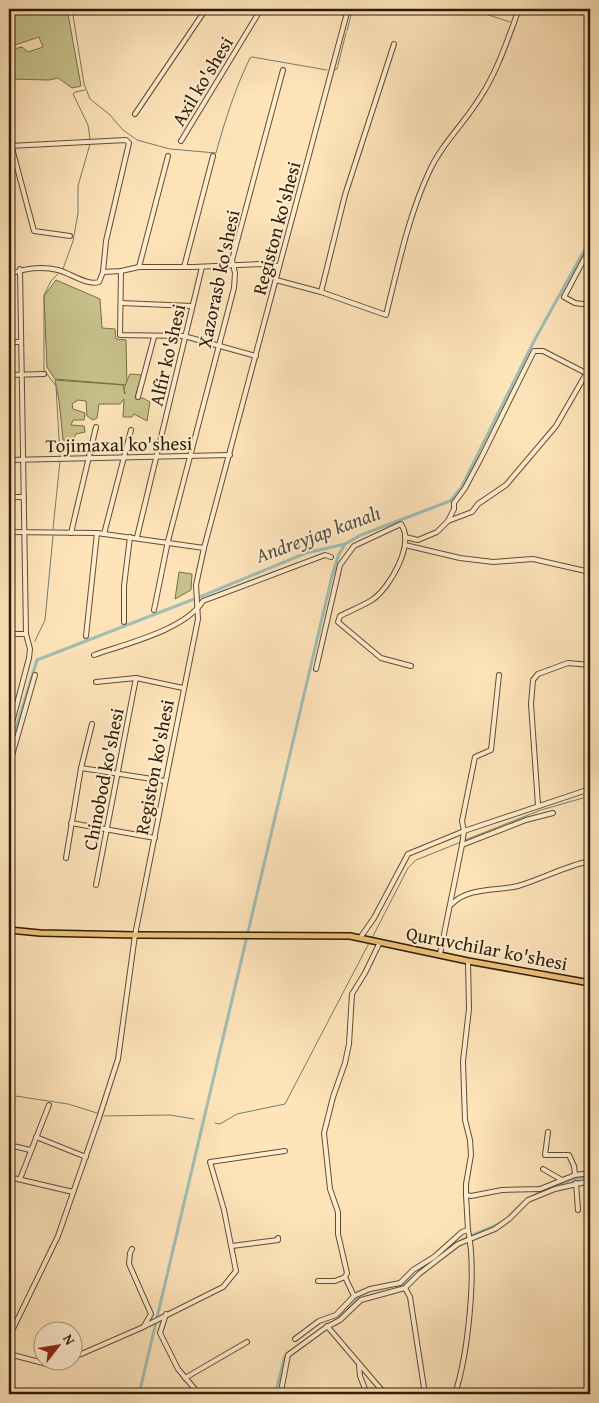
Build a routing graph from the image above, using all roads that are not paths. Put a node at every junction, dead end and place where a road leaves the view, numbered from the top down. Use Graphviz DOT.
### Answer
graph roads {
  1 [pos="206,9"];
  2 [pos="261,9"];
  3 [pos="348,9"];
  4 [pos="519,9"];
  5 [pos="394,44"];
  6 [pos="283,70"];
  7 [pos="135,114"];
  8 [pos="9,137"];
  9 [pos="181,141"];
  10 [pos="11,146"];
  11 [pos="168,156"];
  12 [pos="212,156"];
  13 [pos="70,236"];
  14 [pos="590,248"];
  15 [pos="233,264"];
  16 [pos="139,266"];
  17 [pos="184,266"];
  18 [pos="280,266"];
  19 [pos="202,267"];
  20 [pos="20,269"];
  21 [pos="122,271"];
  22 [pos="103,272"];
  23 [pos="9,275"];
  24 [pos="276,280"];
  25 [pos="321,292"];
  26 [pos="121,303"];
  27 [pos="192,306"];
  28 [pos="590,306"];
  29 [pos="184,336"];
  30 [pos="154,337"];
  31 [pos="9,342"];
  32 [pos="21,342"];
  33 [pos="219,344"];
  34 [pos="256,356"];
  35 [pos="590,367"];
  36 [pos="586,373"];
  37 [pos="23,374"];
  38 [pos="44,374"];
  39 [pos="9,375"];
  40 [pos="138,396"];
  41 [pos="96,427"];
  42 [pos="131,430"];
  43 [pos="230,455"];
  44 [pos="191,456"];
  45 [pos="88,457"];
  46 [pos="123,457"];
  47 [pos="155,458"];
  48 [pos="24,459"];
  49 [pos="9,460"];
  50 [pos="9,497"];
  51 [pos="24,497"];
  52 [pos="448,521"];
  53 [pos="25,531"];
  54 [pos="9,532"];
  55 [pos="70,533"];
  56 [pos="97,533"];
  57 [pos="104,534"];
  58 [pos="130,537"];
  59 [pos="137,537"];
  60 [pos="405,537"];
  61 [pos="168,541"];
  62 [pos="406,545"];
  63 [pos="204,548"];
  64 [pos="331,557"];
  65 [pos="590,572"];
  66 [pos="198,606"];
  67 [pos="154,610"];
  68 [pos="124,622"];
  69 [pos="9,634"];
  70 [pos="26,634"];
  71 [pos="86,636"];
  72 [pos="94,655"];
  73 [pos="590,665"];
  74 [pos="410,666"];
  75 [pos="316,669"];
  76 [pos="35,675"];
  77 [pos="499,675"];
  78 [pos="136,678"];
  79 [pos="96,682"];
  80 [pos="183,688"];
  81 [pos="92,724"];
  82 [pos="9,734"];
  83 [pos="9,766"];
  84 [pos="81,768"];
  85 [pos="118,772"];
  86 [pos="165,781"];
  87 [pos="590,789"];
  88 [pos="538,804"];
  89 [pos="553,813"];
  90 [pos="71,824"];
  91 [pos="108,830"];
  92 [pos="464,831"];
  93 [pos="155,838"];
  94 [pos="462,845"];
  95 [pos="66,858"];
  96 [pos="590,861"];
  97 [pos="96,885"];
  98 [pos="452,904"];
  99 [pos="9,930"];
  100 [pos="135,935"];
  101 [pos="363,938"];
  102 [pos="379,942"];
  103 [pos="440,954"];
  104 [pos="468,961"];
  105 [pos="590,983"];
  106 [pos="48,1105"];
  107 [pos="548,1132"];
  108 [pos="36,1137"];
  109 [pos="9,1145"];
  110 [pos="30,1150"];
  111 [pos="285,1151"];
  112 [pos="86,1157"];
  113 [pos="544,1169"];
  114 [pos="590,1174"];
  115 [pos="574,1175"];
  116 [pos="9,1177"];
  117 [pos="20,1179"];
  118 [pos="562,1180"];
  119 [pos="590,1181"];
  120 [pos="576,1183"];
  121 [pos="73,1192"];
  122 [pos="466,1195"];
  123 [pos="578,1210"];
  124 [pos="468,1230"];
  125 [pos="278,1238"];
  126 [pos="470,1238"];
  127 [pos="232,1246"];
  128 [pos="132,1249"];
  129 [pos="345,1277"];
  130 [pos="318,1281"];
  131 [pos="405,1288"];
  132 [pos="354,1296"];
  133 [pos="165,1315"];
  134 [pos="144,1326"];
  135 [pos="327,1326"];
  136 [pos="9,1337"];
  137 [pos="295,1339"];
  138 [pos="247,1342"];
  139 [pos="9,1354"];
  140 [pos="82,1354"];
  141 [pos="32,1360"];
  142 [pos="359,1365"];
  143 [pos="185,1378"];
  144 [pos="282,1386"];
  145 [pos="199,1394"];
  146 [pos="367,1394"];
  147 [pos="385,1394"];
  148 [pos="425,1394"];
  149 [pos="455,1394"];
  1 -- 7 [label="street"];
  2 -- 9 [label="street, Axil ko'shesi"];
  3 -- 18 [label="street, Registon ko'shesi"];
  4 -- 25 [label="street"];
  5 -- 25 [label="street"];
  6 -- 15 [label="street, Xazorasb ko'shesi"];
  8 -- 10 [label="street"];
  10 -- 13 [label="street"];
  10 -- 22 [label="street"];
  11 -- 16 [label="street"];
  12 -- 17 [label="street"];
  14 -- 28 [label="street"];
  15 -- 18 [label="street"];
  15 -- 19 [label="street"];
  15 -- 33 [label="street, Xazorasb ko'shesi"];
  16 -- 17 [label="street"];
  16 -- 21 [label="street"];
  17 -- 19 [label="street"];
  18 -- 24 [label="street, Registon ko'shesi"];
  19 -- 27 [label="street, Alfir ko'shesi"];
  20 -- 22 [label="street"];
  20 -- 23 [label="street"];
  20 -- 32 [label="street"];
  21 -- 22 [label="street"];
  21 -- 26 [label="street"];
  24 -- 25 [label="street"];
  24 -- 34 [label="street, Registon ko'shesi"];
  26 -- 27 [label="street"];
  26 -- 30 [label="street"];
  27 -- 29 [label="street, Alfir ko'shesi"];
  29 -- 30 [label="street"];
  29 -- 33 [label="street"];
  29 -- 47 [label="street, Alfir ko'shesi"];
  30 -- 40 [label="street"];
  31 -- 32 [label="street"];
  32 -- 37 [label="street"];
  33 -- 34 [label="street"];
  33 -- 44 [label="street, Xazorasb ko'shesi"];
  34 -- 43 [label="street, Registon ko'shesi"];
  35 -- 36 [label="street"];
  36 -- 52 [label="street"];
  36 -- 52 [label="street"];
  37 -- 38 [label="street"];
  37 -- 39 [label="street"];
  37 -- 48 [label="street"];
  41 -- 45 [label="street"];
  42 -- 46 [label="street"];
  43 -- 44 [label="street, Tojimaxal ko'shesi"];
  43 -- 63 [label="street, Registon ko'shesi"];
  44 -- 47 [label="street, Tojimaxal ko'shesi"];
  44 -- 61 [label="street, Xazorasb ko'shesi"];
  45 -- 46 [label="street, Tojimaxal ko'shesi"];
  45 -- 48 [label="street, Tojimaxal ko'shesi"];
  45 -- 55 [label="street"];
  46 -- 47 [label="street, Tojimaxal ko'shesi"];
  46 -- 57 [label="street"];
  47 -- 59 [label="street, Alfir ko'shesi"];
  48 -- 49 [label="street, Tojimaxal ko'shesi"];
  48 -- 51 [label="street"];
  50 -- 51 [label="street"];
  51 -- 53 [label="street"];
  52 -- 60 [label="street"];
  53 -- 54 [label="street"];
  53 -- 55 [label="street"];
  53 -- 70 [label="street"];
  55 -- 56 [label="street"];
  56 -- 57 [label="street"];
  56 -- 71 [label="street"];
  57 -- 58 [label="street"];
  58 -- 59 [label="street"];
  58 -- 68 [label="street"];
  59 -- 61 [label="street"];
  60 -- 62 [label="street"];
  60 -- 75 [label="street"];
  61 -- 63 [label="street"];
  61 -- 67 [label="street, Xazorasb ko'shesi"];
  62 -- 65 [label="street"];
  62 -- 74 [label="street"];
  63 -- 66 [label="street, Registon ko'shesi"];
  64 -- 66 [label="street"];
  66 -- 72 [label="street"];
  66 -- 80 [label="street, Registon ko'shesi"];
  69 -- 70 [label="street"];
  70 -- 82 [label="street"];
  73 -- 88 [label="street"];
  76 -- 83 [label="street"];
  77 -- 92 [label="street"];
  78 -- 79 [label="street"];
  78 -- 80 [label="street"];
  78 -- 85 [label="street, Chinobod ko'shesi"];
  80 -- 86 [label="street, Registon ko'shesi"];
  81 -- 84 [label="street"];
  84 -- 85 [label="street"];
  84 -- 90 [label="street"];
  85 -- 86 [label="street"];
  85 -- 91 [label="street, Chinobod ko'shesi"];
  86 -- 93 [label="street, Registon ko'shesi"];
  87 -- 88 [label="street"];
  88 -- 92 [label="street"];
  89 -- 94 [label="street"];
  90 -- 91 [label="street"];
  90 -- 95 [label="street"];
  91 -- 93 [label="street"];
  91 -- 97 [label="street, Chinobod ko'shesi"];
  92 -- 94 [label="street"];
  92 -- 101 [label="street"];
  93 -- 100 [label="street, Registon ko'shesi"];
  94 -- 98 [label="street"];
  96 -- 98 [label="street"];
  98 -- 103 [label="street"];
  99 -- 100 [label="main road, Quruvchilar ko'shesi"];
  100 -- 101 [label="main road, Quruvchilar ko'shesi"];
  100 -- 112 [label="street, Registon ko'shesi"];
  101 -- 102 [label="main road, Quruvchilar ko'shesi"];
  102 -- 103 [label="main road, Quruvchilar ko'shesi"];
  102 -- 129 [label="street"];
  103 -- 104 [label="main road, Quruvchilar ko'shesi"];
  104 -- 105 [label="main road, Quruvchilar ko'shesi"];
  104 -- 122 [label="street"];
  106 -- 108 [label="street"];
  107 -- 115 [label="street"];
  108 -- 110 [label="street"];
  108 -- 112 [label="street"];
  109 -- 110 [label="street"];
  110 -- 117 [label="street"];
  111 -- 127 [label="street"];
  112 -- 121 [label="street, Registon ko'shesi"];
  113 -- 118 [label="street"];
  114 -- 115 [label="street"];
  115 -- 118 [label="street"];
  116 -- 117 [label="street"];
  117 -- 121 [label="street"];
  118 -- 122 [label="street"];
  119 -- 120 [label="street"];
  120 -- 123 [label="street"];
  120 -- 126 [label="street"];
  121 -- 136 [label="street, Registon ko'shesi"];
  122 -- 124 [label="street"];
  124 -- 126 [label="street"];
  124 -- 132 [label="street"];
  125 -- 127 [label="street"];
  126 -- 131 [label="street"];
  126 -- 149 [label="street"];
  127 -- 133 [label="street"];
  128 -- 134 [label="street"];
  129 -- 130 [label="street"];
  129 -- 132 [label="street"];
  131 -- 135 [label="street"];
  131 -- 148 [label="street"];
  132 -- 137 [label="street"];
  133 -- 134 [label="street"];
  133 -- 143 [label="street"];
  134 -- 140 [label="street"];
  135 -- 142 [label="street"];
  135 -- 144 [label="street"];
  138 -- 143 [label="street"];
  139 -- 141 [label="street"];
  142 -- 146 [label="street"];
  142 -- 147 [label="street"];
  143 -- 145 [label="street"];
}
